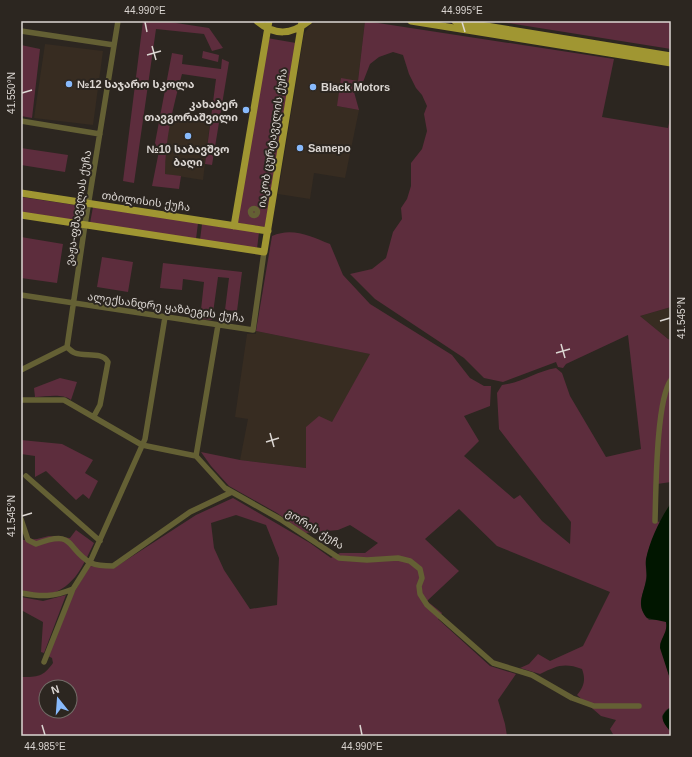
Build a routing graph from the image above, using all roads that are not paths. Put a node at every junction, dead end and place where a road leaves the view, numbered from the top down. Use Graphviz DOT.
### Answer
graph roads {
  1 [pos="118,21"];
  2 [pos="257,21"];
  3 [pos="269,21"];
  4 [pos="310,21"];
  5 [pos="410,21"];
  6 [pos="455,21"];
  7 [pos="302,24"];
  8 [pos="268,30"];
  9 [pos="21,31"];
  10 [pos="549,40"];
  11 [pos="572,43"];
  12 [pos="114,45"];
  13 [pos="671,56"];
  14 [pos="671,63"];
  15 [pos="21,121"];
  16 [pos="100,134"];
  17 [pos="21,194"];
  18 [pos="89,204"];
  19 [pos="21,215"];
  20 [pos="86,225"];
  21 [pos="234,226"];
  22 [pos="268,231"];
  23 [pos="264,252"];
  24 [pos="21,295"];
  25 [pos="73,303"];
  26 [pos="165,317"];
  27 [pos="218,325"];
  28 [pos="67,347"];
  29 [pos="21,370"];
  30 [pos="671,380"];
  31 [pos="21,400"];
  32 [pos="94,416"];
  33 [pos="142,445"];
  34 [pos="196,456"];
  35 [pos="26,476"];
  36 [pos="232,492"];
  37 [pos="21,519"];
  38 [pos="655,521"];
  39 [pos="100,541"];
  40 [pos="90,562"];
  41 [pos="73,589"];
  42 [pos="21,593"];
  43 [pos="44,662"];
  44 [pos="639,706"];
  1 -- 12 [label="street, ვაჟა-ფშაველას ქუჩა"];
  2 -- 8 [label="main road"];
  3 -- 8 [label="main road, იაკობ ცურტაველის ქუჩა"];
  4 -- 7 [label="main road"];
  5 -- 10 [label="main road"];
  6 -- 10 [label="main road"];
  7 -- 8 [label="main road"];
  7 -- 22 [label="main road, იაკობ ცურტაველის ქუჩა"];
  8 -- 21 [label="main road, იაკობ ცურტაველის ქუჩა"];
  9 -- 12 [label="street"];
  10 -- 11 [label="main road"];
  11 -- 13 [label="main road"];
  11 -- 14 [label="main road"];
  12 -- 16 [label="street, ვაჟა-ფშაველას ქუჩა"];
  15 -- 16 [label="street"];
  16 -- 18 [label="street, ვაჟა-ფშაველას ქუჩა"];
  17 -- 18 [label="main road, თბილისის ქუჩა"];
  18 -- 20 [label="street, ვაჟა-ფშაველას ქუჩა"];
  18 -- 21 [label="main road, თბილისის ქუჩა"];
  19 -- 20 [label="main road"];
  20 -- 23 [label="main road"];
  20 -- 25 [label="street, ვაჟა-ფშაველას ქუჩა"];
  21 -- 22 [label="main road, თბილისის ქუჩა"];
  22 -- 23 [label="main road, იაკობ ცურტაველის ქუჩა"];
  23 -- 27 [label="street, ალექსანდრე ყაზბეგის ქუჩა"];
  24 -- 25 [label="street, ალექსანდრე ყაზბეგის ქუჩა"];
  25 -- 26 [label="street, ალექსანდრე ყაზბეგის ქუჩა"];
  25 -- 28 [label="street, ვაჟა-ფშაველას ქუჩა"];
  26 -- 27 [label="street, ალექსანდრე ყაზბეგის ქუჩა"];
  26 -- 33 [label="street"];
  27 -- 34 [label="street"];
  28 -- 29 [label="street"];
  28 -- 32 [label="street"];
  30 -- 38 [label="street"];
  31 -- 32 [label="street"];
  32 -- 33 [label="street"];
  33 -- 34 [label="street"];
  33 -- 39 [label="street"];
  34 -- 36 [label="street, გორის ქუჩა"];
  35 -- 39 [label="street"];
  36 -- 40 [label="street"];
  36 -- 44 [label="street, გორის ქუჩა"];
  37 -- 40 [label="street"];
  39 -- 40 [label="street"];
  40 -- 41 [label="street"];
  41 -- 42 [label="street"];
  41 -- 43 [label="street"];
}
